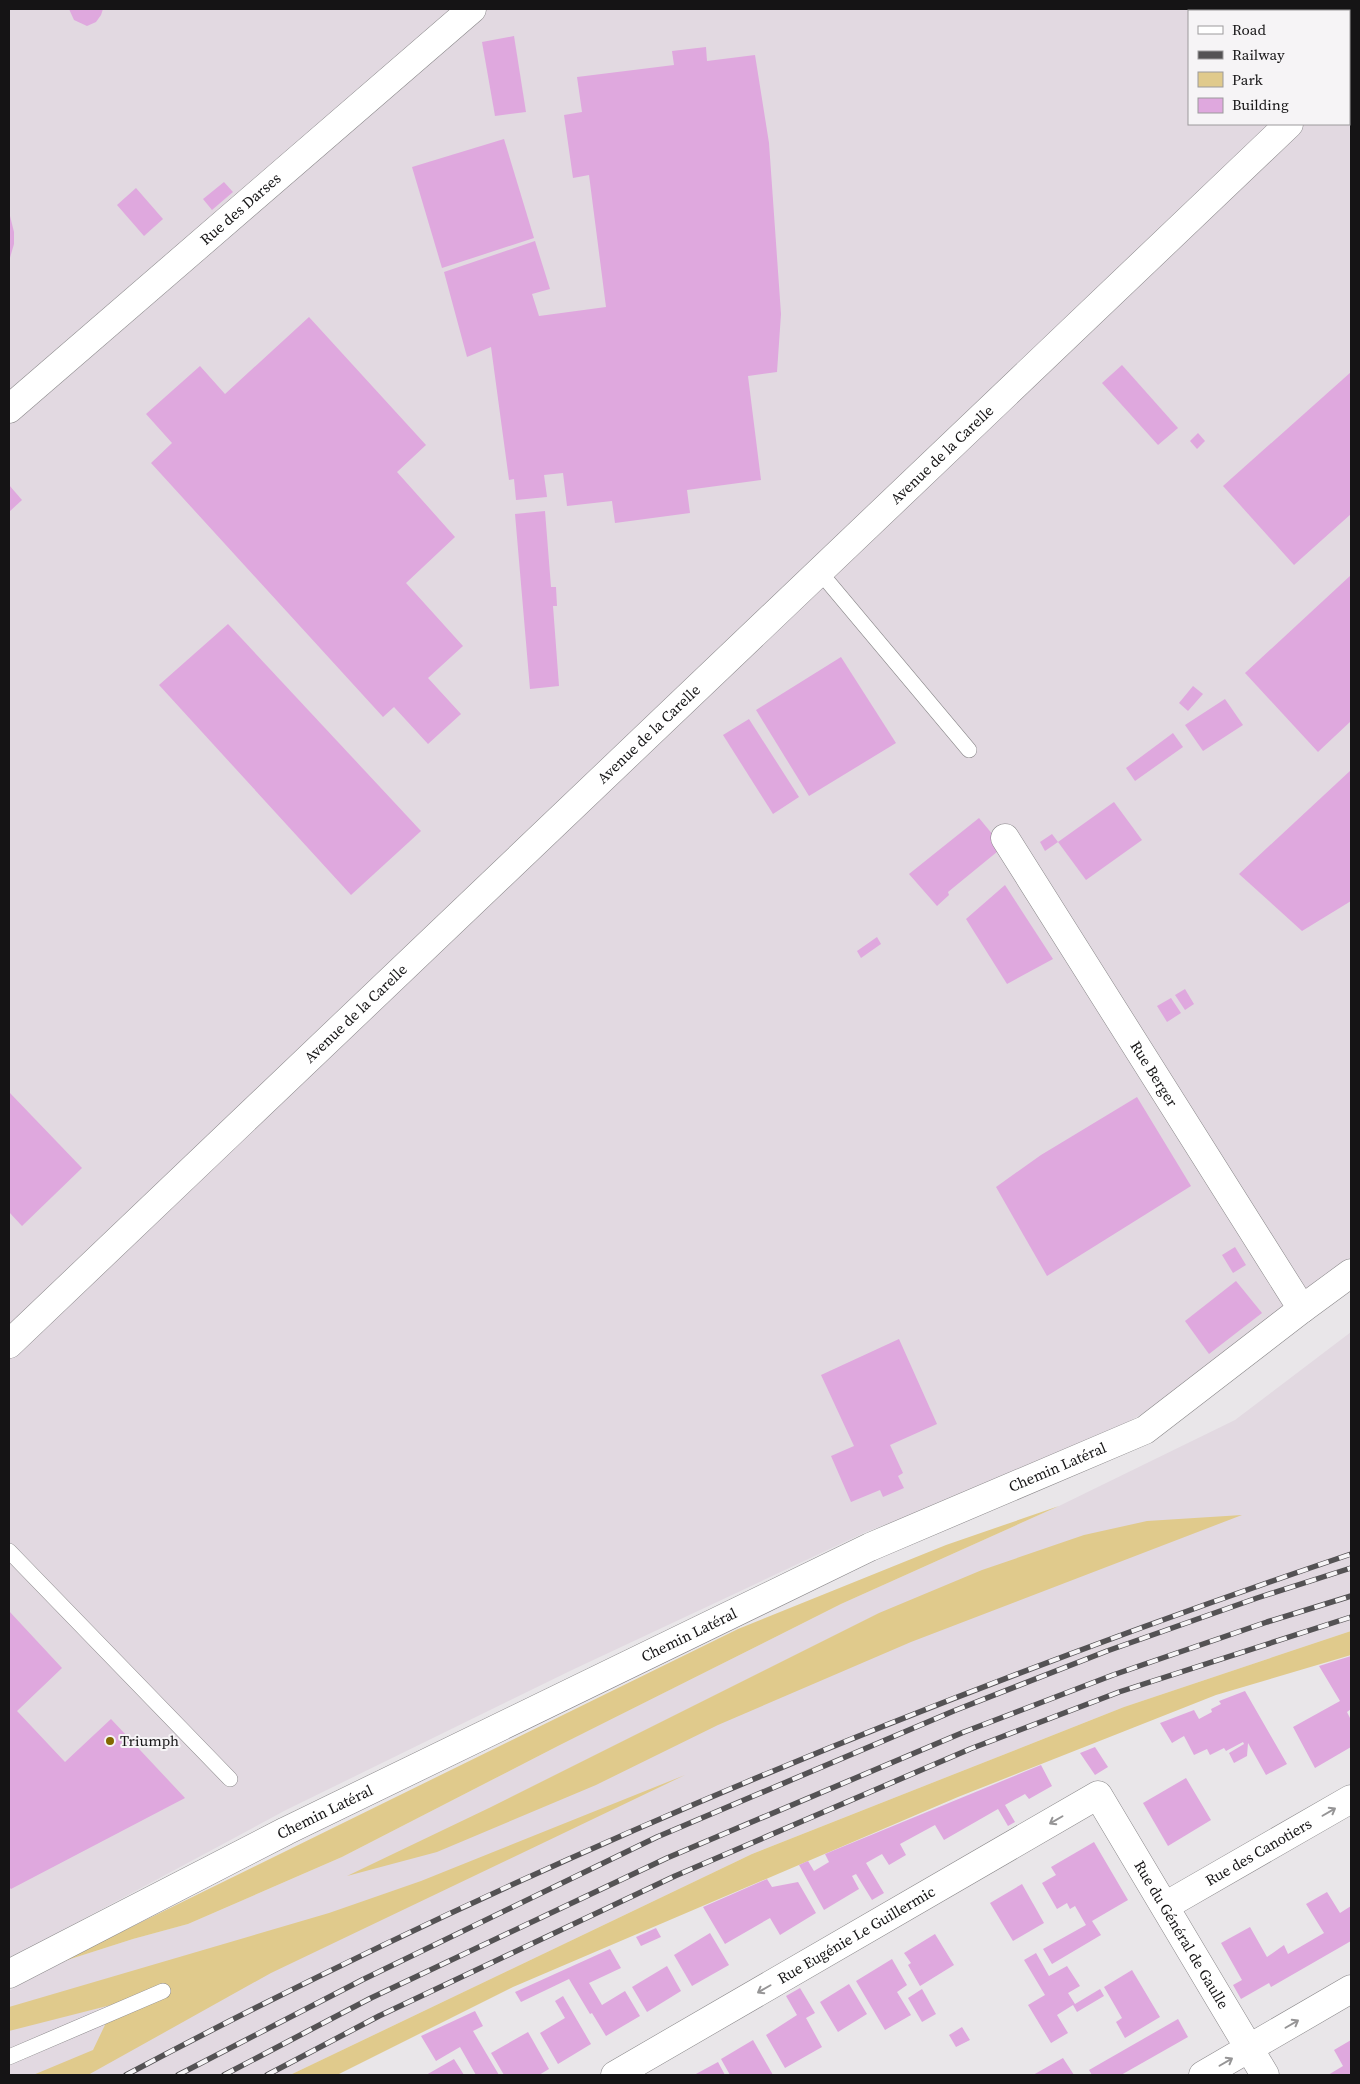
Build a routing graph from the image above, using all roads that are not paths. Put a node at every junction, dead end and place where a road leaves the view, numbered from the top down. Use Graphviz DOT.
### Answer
graph roads {
  1 [pos="472,9"];
  2 [pos="1287,125"];
  3 [pos="9,409"];
  4 [pos="819,571"];
  5 [pos="970,750"];
  6 [pos="1005,838"];
  7 [pos="1351,1273"];
  8 [pos="1302,1309"];
  9 [pos="9,1344"];
  10 [pos="9,1551"];
  11 [pos="230,1779"];
  12 [pos="1098,1795"];
  13 [pos="1351,1799"];
  14 [pos="1165,1906"];
  15 [pos="9,1974"];
  16 [pos="1351,1989"];
  17 [pos="164,1991"];
  18 [pos="1250,2048"];
  19 [pos="9,2057"];
  20 [pos="615,2075"];
  21 [pos="1202,2075"];
  22 [pos="1265,2075"];
  1 -- 3 [label="street, Rue des Darses"];
  2 -- 4 [label="street, Avenue de la Carelle"];
  4 -- 5 [label="lane"];
  4 -- 9 [label="street, Avenue de la Carelle"];
  6 -- 8 [label="street, Rue Berger"];
  7 -- 8 [label="street, Chemin Latéral"];
  8 -- 15 [label="street, Chemin Latéral"];
  10 -- 11 [label="lane"];
  12 -- 14 [label="street, Rue du Général de Gaulle"];
  12 -- 20 [label="street, Rue Eugénie Le Guillermic, one-way"];
  14 -- 13 [label="street, Rue des Canotiers, one-way"];
  14 -- 18 [label="street, Rue du Général de Gaulle"];
  18 -- 16 [label="street, one-way"];
  17 -- 19 [label="lane"];
  21 -- 18 [label="street, one-way"];
  18 -- 22 [label="street, Rue du Général de Gaulle"];
}
